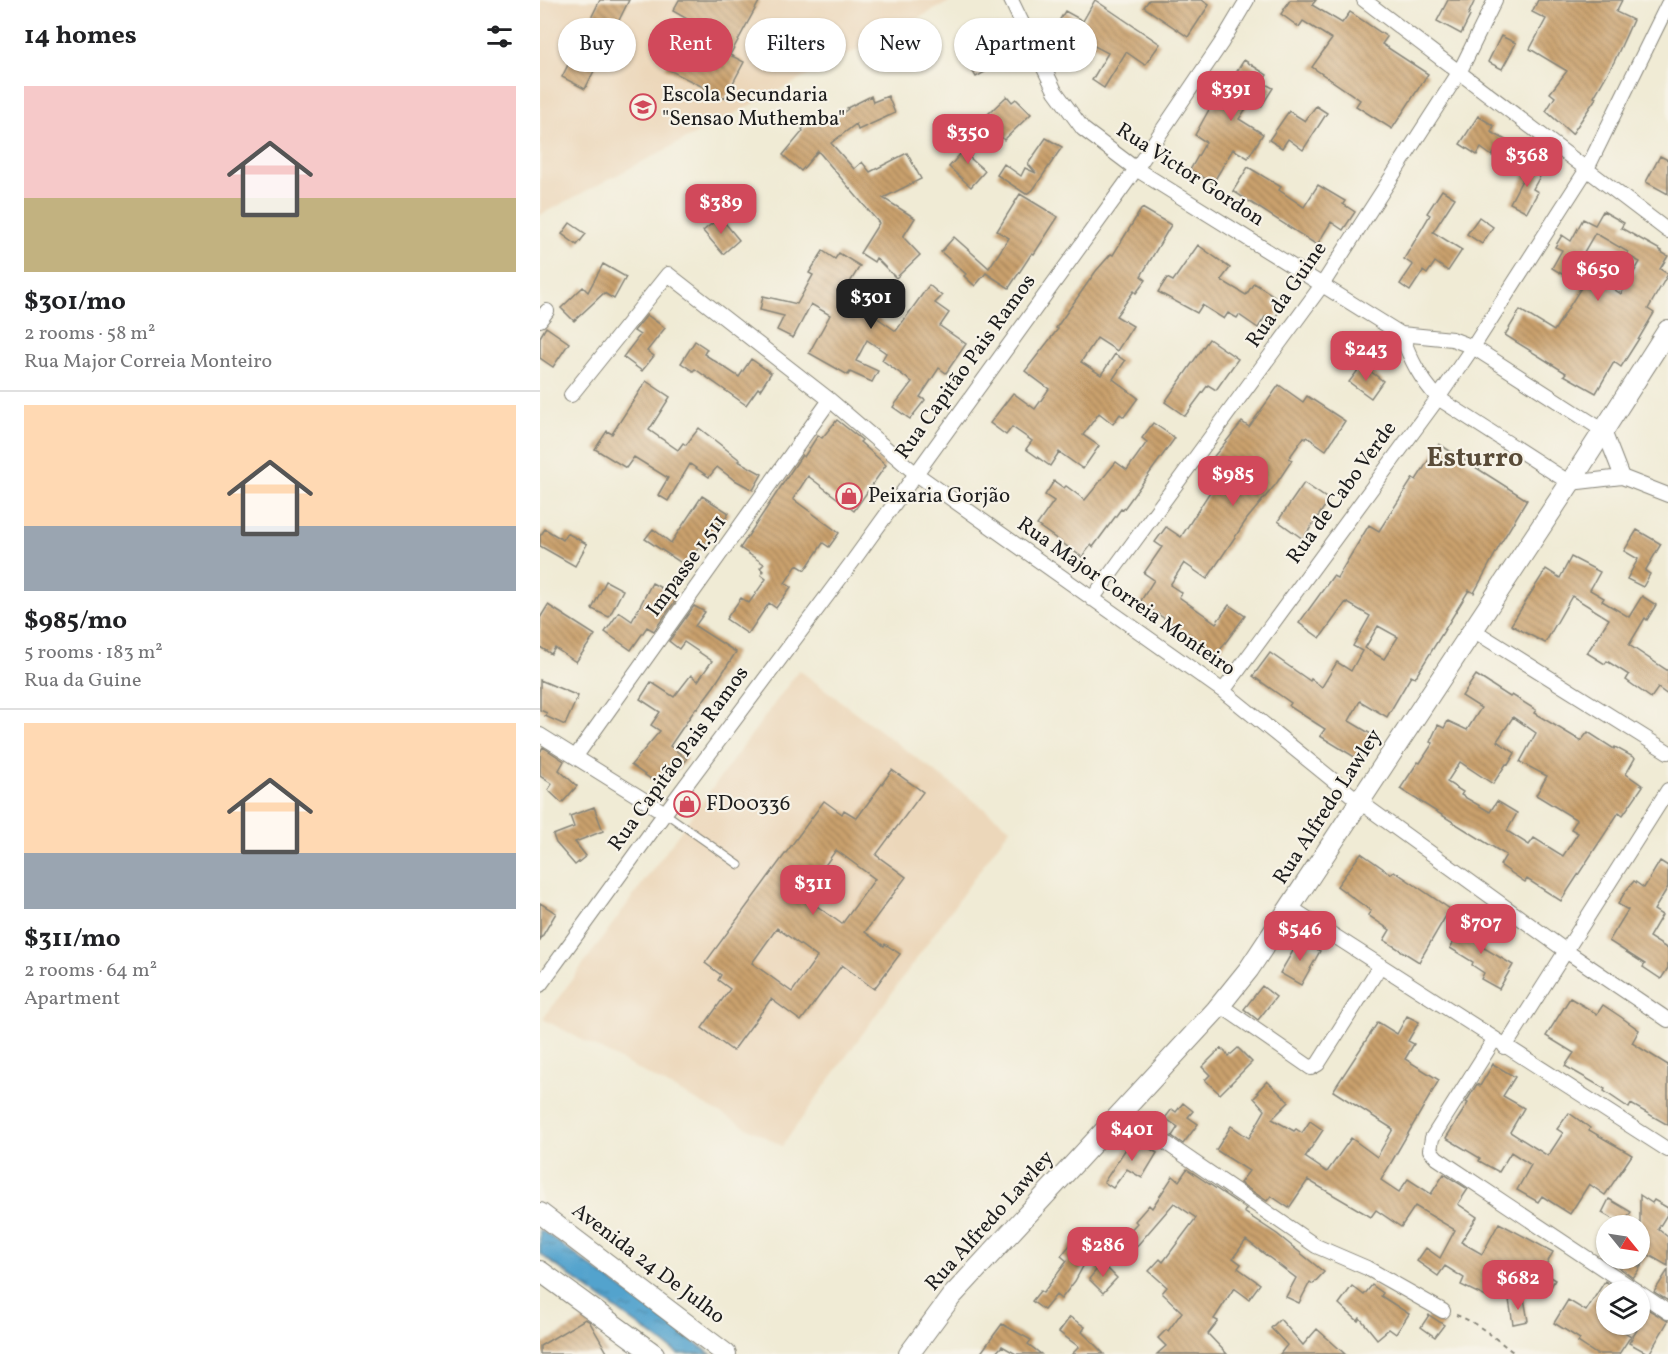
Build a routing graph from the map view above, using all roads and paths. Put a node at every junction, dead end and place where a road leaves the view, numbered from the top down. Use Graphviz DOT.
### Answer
graph roads {
  1 [pos="1011,0"];
  2 [pos="1247,0"];
  3 [pos="1364,0"];
  4 [pos="1495,0"];
  5 [pos="1668,4"];
  6 [pos="1460,71"];
  7 [pos="1136,169"];
  8 [pos="1587,169"];
  9 [pos="1668,231"];
  10 [pos="1322,285"];
  11 [pos="1668,330"];
  12 [pos="1401,334"];
  13 [pos="1473,347"];
  14 [pos="571,395"];
  15 [pos="1438,398"];
  16 [pos="830,400"];
  17 [pos="1604,431"];
  18 [pos="915,473"];
  19 [pos="1622,477"];
  20 [pos="1570,483"];
  21 [pos="1668,495"];
  22 [pos="1092,599"];
  23 [pos="1473,630"];
  24 [pos="1223,691"];
  25 [pos="540,735"];
  26 [pos="1668,752"];
  27 [pos="576,756"];
  28 [pos="1668,790"];
  29 [pos="1360,802"];
  30 [pos="665,813"];
  31 [pos="739,865"];
  32 [pos="1291,908"];
  33 [pos="1566,951"];
  34 [pos="1380,966"];
  35 [pos="540,985"];
  36 [pos="1220,1005"];
  37 [pos="1668,1020"];
  38 [pos="1499,1043"];
  39 [pos="1121,1112"];
  40 [pos="1668,1150"];
  41 [pos="540,1213"];
  42 [pos="540,1271"];
  43 [pos="1622,1281"];
  44 [pos="1650,1299"];
  45 [pos="1443,1311"];
  46 [pos="1668,1311"];
  47 [pos="654,1354"];
  48 [pos="726,1354"];
  49 [pos="909,1354"];
  50 [pos="1516,1354"];
  1 -- 7 [label="street, Rua Victor Gordon"];
  2 -- 7 [label="street, Rua Capitão Pais Ramos"];
  3 -- 6 [label="street"];
  4 -- 6 [label="street, Rua da Guine"];
  5 -- 8 [label="street, Rua de Cabo Verde"];
  6 -- 8 [label="street"];
  6 -- 10 [label="street, Rua da Guine"];
  7 -- 10 [label="street, Rua Victor Gordon"];
  7 -- 18 [label="street, Rua Capitão Pais Ramos"];
  8 -- 9 [label="street"];
  8 -- 13 [label="street, Rua de Cabo Verde"];
  10 -- 12 [label="street, Rua Victor Gordon"];
  10 -- 22 [label="street, Rua da Guine"];
  11 -- 17 [label="main road, Rua Alfredo Lawley"];
  12 -- 13 [label="street"];
  12 -- 15 [label="street"];
  13 -- 15 [label="street, Rua de Cabo Verde"];
  13 -- 17 [label="street"];
  14 -- 16 [label="street, Rua Major Correia Monteiro"];
  15 -- 20 [label="street"];
  15 -- 24 [label="street, Rua de Cabo Verde"];
  16 -- 18 [label="street, Rua Major Correia Monteiro"];
  16 -- 27 [label="street, Impasse 1.511"];
  17 -- 19 [label="street"];
  17 -- 20 [label="main road, Rua Alfredo Lawley"];
  18 -- 22 [label="street, Rua Major Correia Monteiro"];
  18 -- 30 [label="street, Rua Capitão Pais Ramos"];
  19 -- 20 [label="street"];
  19 -- 21 [label="street"];
  20 -- 23 [label="main road, Rua Alfredo Lawley"];
  22 -- 24 [label="street, Rua Major Correia Monteiro"];
  23 -- 26 [label="street"];
  23 -- 29 [label="main road, Rua Alfredo Lawley"];
  24 -- 29 [label="street, Rua Major Correia Monteiro"];
  25 -- 27 [label="street"];
  27 -- 30 [label="street"];
  28 -- 33 [label="street"];
  29 -- 32 [label="main road, Rua Alfredo Lawley"];
  29 -- 33 [label="street, Rua Major Correia Monteiro"];
  30 -- 31 [label="lane"];
  30 -- 35 [label="street, Rua Capitão Pais Ramos"];
  32 -- 34 [label="street"];
  32 -- 36 [label="main road, Rua Alfredo Lawley"];
  33 -- 37 [label="street, Rua Major Correia Monteiro"];
  33 -- 38 [label="street"];
  34 -- 36 [label="street"];
  34 -- 38 [label="street"];
  36 -- 39 [label="main road, Rua Alfredo Lawley"];
  38 -- 40 [label="street"];
  38 -- 43 [label="street"];
  39 -- 45 [label="street"];
  39 -- 49 [label="main road, Rua Alfredo Lawley"];
  41 -- 48 [label="main road, Avenida 24 De Julho"];
  42 -- 47 [label="main road"];
  44 -- 46 [label="street"];
  45 -- 50 [label="path"];
}
